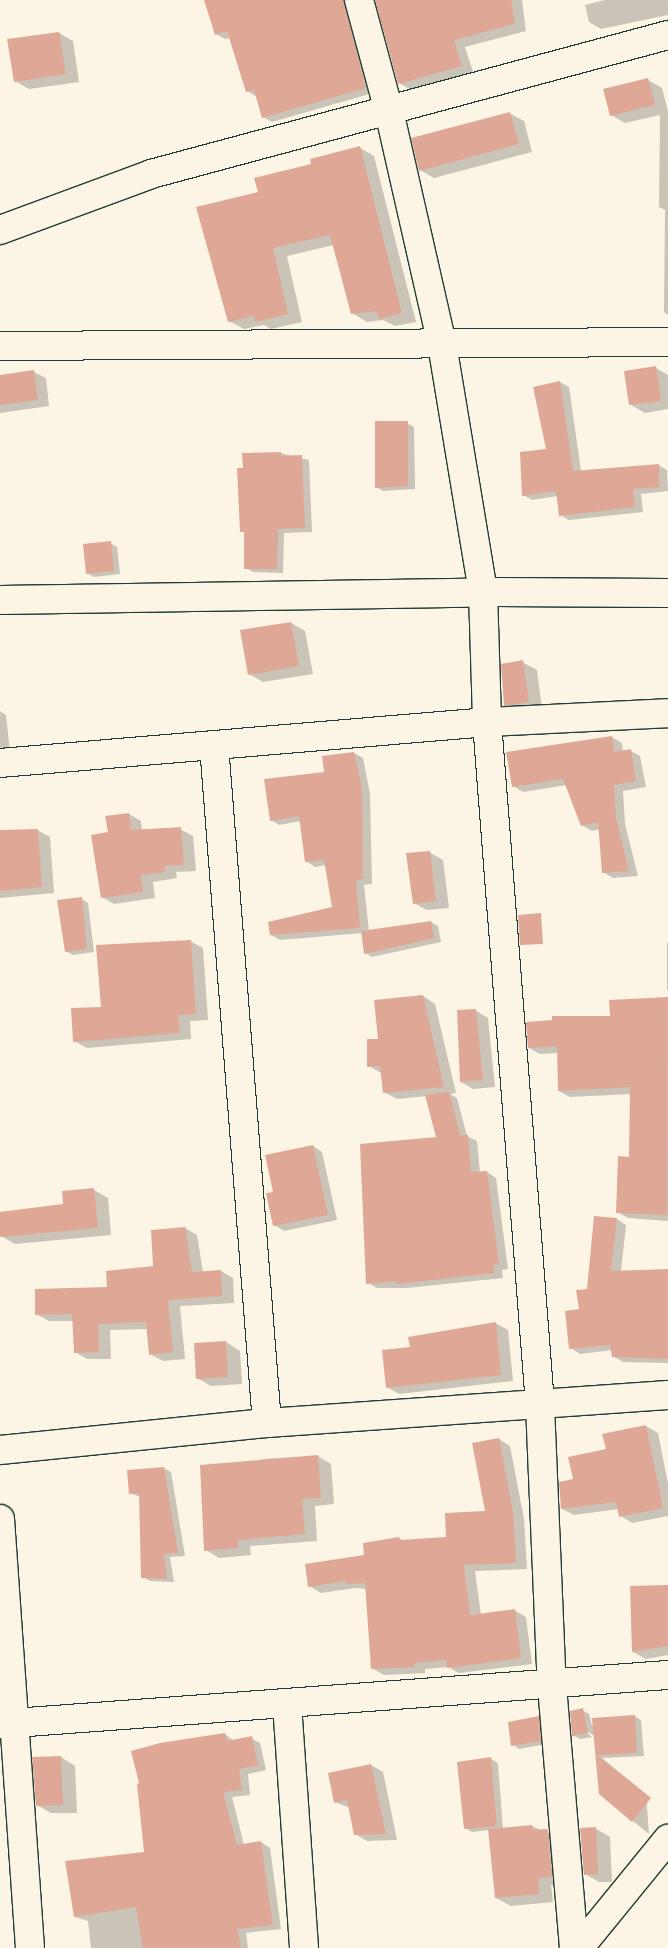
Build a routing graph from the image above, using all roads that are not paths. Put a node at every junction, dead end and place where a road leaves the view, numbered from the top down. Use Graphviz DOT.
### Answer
graph roads {
  1 [pos="359,0"];
  2 [pos="668,35"];
  3 [pos="389,112"];
  4 [pos="0,230"];
  5 [pos="668,342"];
  6 [pos="442,344"];
  7 [pos="0,346"];
  8 [pos="483,592"];
  9 [pos="668,593"];
  10 [pos="0,600"];
  11 [pos="668,713"];
  12 [pos="487,722"];
  13 [pos="214,745"];
  14 [pos="0,763"];
  15 [pos="668,1396"];
  16 [pos="540,1405"];
  17 [pos="267,1423"];
  18 [pos="0,1450"];
  19 [pos="0,1518"];
  20 [pos="668,1675"];
  21 [pos="552,1686"];
  22 [pos="286,1704"];
  23 [pos="6,1723"];
  24 [pos="668,1839"];
  25 [pos="30,1948"];
  26 [pos="304,1948"];
  27 [pos="574,1948"];
  28 [pos="579,1948"];
  1 -- 3 [label="street"];
  2 -- 3 [label="street"];
  3 -- 4 [label="street"];
  3 -- 6 [label="street"];
  5 -- 6 [label="street"];
  6 -- 7 [label="street"];
  6 -- 8 [label="street"];
  8 -- 9 [label="street"];
  8 -- 10 [label="street"];
  8 -- 12 [label="street"];
  11 -- 12 [label="street"];
  12 -- 13 [label="street"];
  12 -- 16 [label="street"];
  13 -- 14 [label="street"];
  13 -- 17 [label="street"];
  15 -- 16 [label="street"];
  16 -- 17 [label="street"];
  16 -- 21 [label="street"];
  17 -- 18 [label="street"];
  19 -- 23 [label="street"];
  20 -- 21 [label="street"];
  21 -- 22 [label="street"];
  21 -- 27 [label="street"];
  22 -- 23 [label="street"];
  22 -- 26 [label="street"];
  23 -- 25 [label="street"];
  24 -- 28 [label="street"];
}
